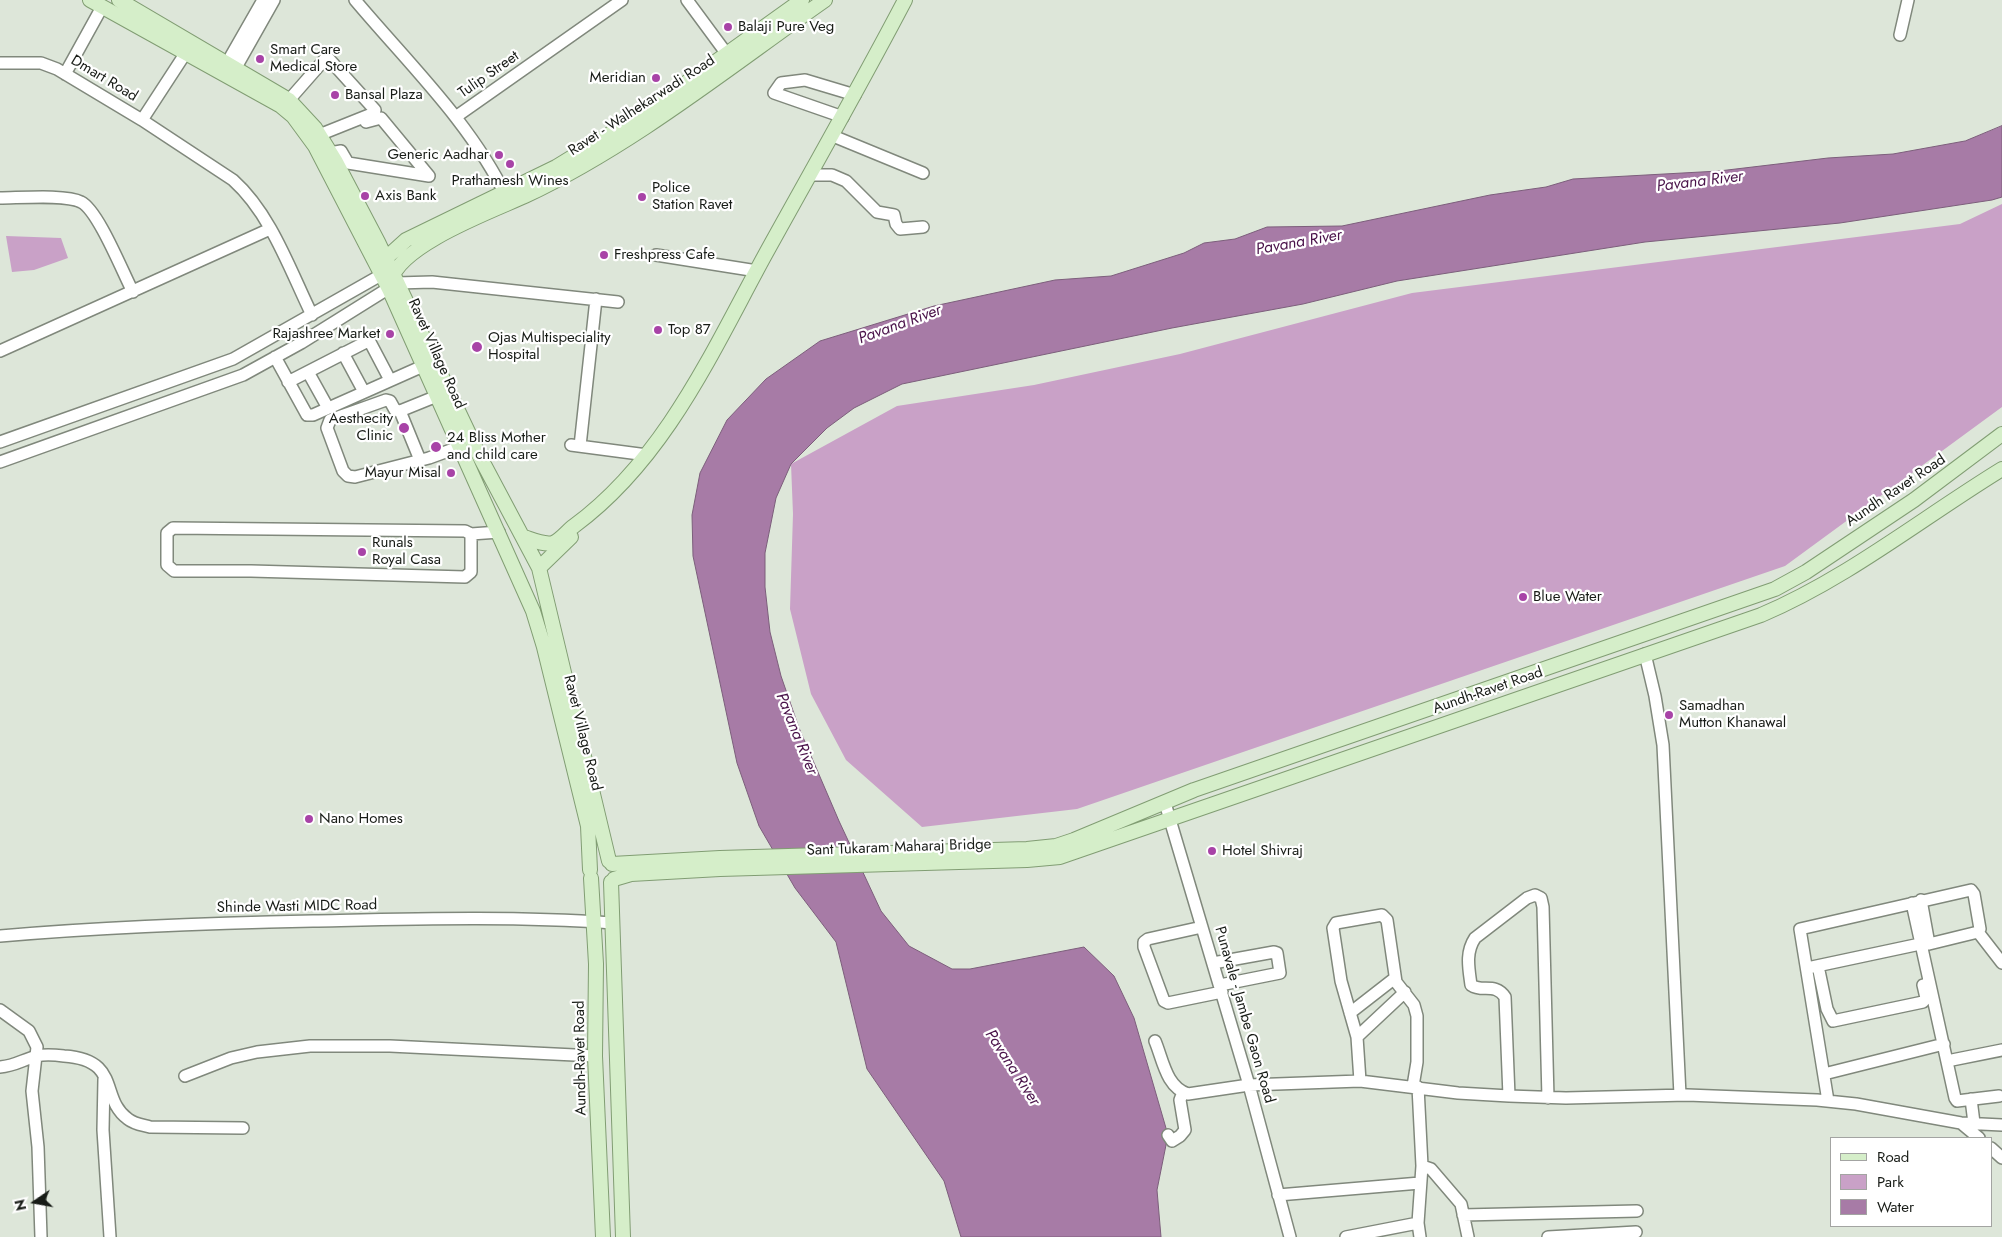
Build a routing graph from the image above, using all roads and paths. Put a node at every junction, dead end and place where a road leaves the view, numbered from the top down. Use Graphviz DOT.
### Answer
graph roads {
  1 [pos="119,0"];
  2 [pos="263,0"];
  3 [pos="274,0"];
  4 [pos="355,0"];
  5 [pos="622,0"];
  6 [pos="687,0"];
  7 [pos="802,0"];
  8 [pos="825,0"];
  9 [pos="905,0"];
  10 [pos="1908,0"];
  11 [pos="96,4"];
  12 [pos="1900,35"];
  13 [pos="185,54"];
  14 [pos="731,60"];
  15 [pos="0,62"];
  16 [pos="229,70"];
  17 [pos="65,74"];
  18 [pos="855,95"];
  19 [pos="289,100"];
  20 [pos="457,116"];
  21 [pos="843,117"];
  22 [pos="142,120"];
  23 [pos="833,136"];
  24 [pos="324,143"];
  25 [pos="923,173"];
  26 [pos="809,176"];
  27 [pos="507,197"];
  28 [pos="0,198"];
  29 [pos="923,227"];
  30 [pos="270,229"];
  31 [pos="656,255"];
  32 [pos="385,258"];
  33 [pos="756,271"];
  34 [pos="390,280"];
  35 [pos="133,292"];
  36 [pos="596,299"];
  37 [pos="618,302"];
  38 [pos="312,315"];
  39 [pos="0,351"];
  40 [pos="343,353"];
  41 [pos="275,357"];
  42 [pos="423,366"];
  43 [pos="201,371"];
  44 [pos="308,372"];
  45 [pos="390,380"];
  46 [pos="288,382"];
  47 [pos="207,389"];
  48 [pos="364,392"];
  49 [pos="437,396"];
  50 [pos="328,408"];
  51 [pos="400,411"];
  52 [pos="2002,434"];
  53 [pos="0,442"];
  54 [pos="460,447"];
  55 [pos="647,455"];
  56 [pos="420,460"];
  57 [pos="0,462"];
  58 [pos="2002,469"];
  59 [pos="585,518"];
  60 [pos="520,533"];
  61 [pos="471,534"];
  62 [pos="500,534"];
  63 [pos="540,572"];
  64 [pos="1806,572"];
  65 [pos="523,586"];
  66 [pos="1645,654"];
  67 [pos="1165,803"];
  68 [pos="1170,819"];
  69 [pos="1076,845"];
  70 [pos="610,862"];
  71 [pos="720,863"];
  72 [pos="591,874"];
  73 [pos="613,880"];
  74 [pos="1916,901"];
  75 [pos="594,922"];
  76 [pos="612,923"];
  77 [pos="1202,927"];
  78 [pos="1978,932"];
  79 [pos="0,936"];
  80 [pos="1917,944"];
  81 [pos="1213,963"];
  82 [pos="2002,963"];
  83 [pos="1818,966"];
  84 [pos="1806,968"];
  85 [pos="1395,978"];
  86 [pos="1221,988"];
  87 [pos="1405,992"];
  88 [pos="0,1010"];
  89 [pos="1350,1013"];
  90 [pos="1357,1037"];
  91 [pos="1155,1041"];
  92 [pos="1944,1044"];
  93 [pos="2002,1050"];
  94 [pos="37,1056"];
  95 [pos="595,1056"];
  96 [pos="1947,1061"];
  97 [pos="0,1067"];
  98 [pos="104,1074"];
  99 [pos="1824,1074"];
  100 [pos="185,1076"];
  101 [pos="1360,1082"];
  102 [pos="1249,1085"];
  103 [pos="1415,1087"];
  104 [pos="1183,1092"];
  105 [pos="1680,1095"];
  106 [pos="1509,1096"];
  107 [pos="1999,1096"];
  108 [pos="1548,1098"];
  109 [pos="1971,1099"];
  110 [pos="1828,1101"];
  111 [pos="1961,1123"];
  112 [pos="1974,1123"];
  113 [pos="2002,1124"];
  114 [pos="243,1128"];
  115 [pos="1168,1135"];
  116 [pos="1978,1137"];
  117 [pos="1992,1149"];
  118 [pos="2002,1158"];
  119 [pos="1422,1166"];
  120 [pos="1420,1183"];
  121 [pos="1278,1195"];
  122 [pos="1637,1211"];
  123 [pos="1464,1215"];
  124 [pos="1418,1223"];
  125 [pos="1636,1232"];
  126 [pos="41,1237"];
  127 [pos="110,1237"];
  128 [pos="604,1237"];
  129 [pos="623,1237"];
  130 [pos="1290,1237"];
  131 [pos="1346,1237"];
  132 [pos="1420,1237"];
  133 [pos="1468,1237"];
  134 [pos="1548,1237"];
  1 -- 16 [label="main road, Ravet Village Road"];
  2 -- 16 [label="street"];
  3 -- 16 [label="street"];
  4 -- 20 [label="street"];
  5 -- 20 [label="street, Tulip Street"];
  6 -- 14 [label="street"];
  7 -- 14 [label="main road, Ravet - Walhekarwadi Road"];
  8 -- 14 [label="main road, Ravet - Walhekarwadi Road"];
  9 -- 18 [label="main road"];
  10 -- 12 [label="street"];
  11 -- 13 [label="main road, Ravet Village Road"];
  11 -- 17 [label="street"];
  13 -- 16 [label="main road, Ravet Village Road"];
  13 -- 22 [label="street, Dmart Road"];
  14 -- 27 [label="main road, Ravet - Walhekarwadi Road"];
  15 -- 17 [label="street, Dmart Road"];
  16 -- 19 [label="main road, Ravet Village Road"];
  16 -- 34 [label="main road, Ravet Village Road"];
  17 -- 22 [label="street, Dmart Road"];
  18 -- 21 [label="main road"];
  18 -- 21 [label="street"];
  19 -- 24 [label="main road, Ravet Village Road"];
  19 -- 24 [label="street"];
  20 -- 27 [label="street, Tulip Street"];
  21 -- 23 [label="main road"];
  22 -- 30 [label="street"];
  23 -- 25 [label="street"];
  23 -- 26 [label="main road"];
  24 -- 24 [label="street"];
  24 -- 32 [label="main road, Ravet Village Road"];
  26 -- 29 [label="street"];
  26 -- 33 [label="main road"];
  27 -- 32 [label="main road, Ravet - Walhekarwadi Road"];
  27 -- 34 [label="main road, Ravet - Walhekarwadi Road"];
  28 -- 35 [label="street"];
  30 -- 35 [label="street"];
  30 -- 38 [label="street"];
  31 -- 33 [label="street"];
  32 -- 34 [label="main road"];
  33 -- 55 [label="main road"];
  34 -- 36 [label="street"];
  34 -- 38 [label="street"];
  34 -- 41 [label="street"];
  34 -- 42 [label="main road, Ravet Village Road"];
  34 -- 60 [label="main road, Ravet Village Road"];
  35 -- 39 [label="street"];
  36 -- 37 [label="street"];
  36 -- 55 [label="street"];
  38 -- 43 [label="street"];
  40 -- 44 [label="street"];
  40 -- 45 [label="street"];
  40 -- 48 [label="street"];
  41 -- 46 [label="street"];
  41 -- 47 [label="street"];
  42 -- 45 [label="street"];
  42 -- 49 [label="main road, Ravet Village Road"];
  43 -- 47 [label="street"];
  43 -- 53 [label="street"];
  44 -- 46 [label="street"];
  44 -- 50 [label="street"];
  45 -- 48 [label="street"];
  46 -- 50 [label="street"];
  47 -- 57 [label="street"];
  48 -- 50 [label="street"];
  49 -- 51 [label="street"];
  49 -- 54 [label="main road, Ravet Village Road"];
  51 -- 56 [label="street"];
  51 -- 56 [label="street"];
  52 -- 64 [label="main road, Aundh Ravet Road"];
  54 -- 56 [label="street"];
  54 -- 62 [label="main road, Ravet Village Road"];
  55 -- 59 [label="main road"];
  58 -- 66 [label="main road, Aundh-Ravet Road"];
  59 -- 60 [label="main road"];
  59 -- 63 [label="main road"];
  60 -- 62 [label="main road"];
  60 -- 63 [label="main road, Ravet Village Road"];
  61 -- 61 [label="street"];
  61 -- 62 [label="street"];
  62 -- 65 [label="main road, Ravet Village Road"];
  63 -- 65 [label="main road"];
  63 -- 70 [label="main road, Ravet Village Road"];
  64 -- 67 [label="main road, Aundh-Ravet Road"];
  65 -- 72 [label="main road, Ravet Village Road"];
  66 -- 68 [label="main road, Aundh-Ravet Road"];
  66 -- 105 [label="street"];
  67 -- 68 [label="street, Punavale - Jambe Gaon Road"];
  67 -- 69 [label="main road, Aundh-Ravet Road"];
  68 -- 69 [label="main road, Aundh-Ravet Road"];
  68 -- 77 [label="street, Punavale - Jambe Gaon Road"];
  69 -- 71 [label="main road, Sant Tukaram Maharaj Bridge"];
  70 -- 71 [label="main road"];
  70 -- 72 [label="main road"];
  70 -- 73 [label="main road"];
  71 -- 73 [label="main road"];
  72 -- 73 [label="main road"];
  72 -- 75 [label="main road, Aundh-Ravet Road"];
  73 -- 76 [label="main road"];
  74 -- 78 [label="street"];
  74 -- 78 [label="street"];
  74 -- 80 [label="street"];
  74 -- 84 [label="street"];
  75 -- 76 [label="street, Shinde Wasti MIDC Road"];
  75 -- 79 [label="street, Shinde Wasti MIDC Road"];
  75 -- 95 [label="main road, Aundh-Ravet Road"];
  76 -- 129 [label="main road"];
  77 -- 81 [label="street, Punavale - Jambe Gaon Road"];
  77 -- 86 [label="street"];
  78 -- 82 [label="street"];
  80 -- 83 [label="street"];
  80 -- 83 [label="street"];
  80 -- 92 [label="street"];
  81 -- 86 [label="street, Punavale - Jambe Gaon Road"];
  81 -- 86 [label="street"];
  83 -- 84 [label="street"];
  84 -- 99 [label="street"];
  85 -- 87 [label="street"];
  85 -- 89 [label="street"];
  85 -- 89 [label="street"];
  86 -- 102 [label="street, Punavale - Jambe Gaon Road"];
  87 -- 90 [label="street"];
  87 -- 103 [label="street"];
  88 -- 94 [label="street"];
  89 -- 90 [label="street"];
  90 -- 101 [label="street"];
  91 -- 104 [label="street"];
  92 -- 96 [label="street"];
  92 -- 99 [label="street"];
  93 -- 96 [label="street"];
  94 -- 97 [label="street"];
  94 -- 98 [label="street"];
  94 -- 126 [label="street"];
  95 -- 100 [label="street"];
  95 -- 128 [label="main road, Aundh-Ravet Road"];
  96 -- 109 [label="street"];
  98 -- 114 [label="street"];
  98 -- 127 [label="street"];
  99 -- 110 [label="street"];
  101 -- 102 [label="street"];
  101 -- 103 [label="street"];
  102 -- 104 [label="street"];
  102 -- 121 [label="street, Punavale - Jambe Gaon Road"];
  103 -- 106 [label="street"];
  103 -- 119 [label="street"];
  104 -- 115 [label="street"];
  105 -- 108 [label="street"];
  105 -- 110 [label="street"];
  106 -- 108 [label="street"];
  106 -- 108 [label="street"];
  107 -- 109 [label="street"];
  109 -- 112 [label="street"];
  110 -- 111 [label="street"];
  111 -- 112 [label="street"];
  111 -- 116 [label="street"];
  112 -- 113 [label="street"];
  117 -- 118 [label="street"];
  119 -- 120 [label="street"];
  119 -- 123 [label="street"];
  120 -- 121 [label="street"];
  120 -- 124 [label="street"];
  121 -- 130 [label="street, Punavale - Jambe Gaon Road"];
  122 -- 123 [label="street"];
  123 -- 133 [label="street"];
  124 -- 131 [label="street"];
  124 -- 132 [label="street"];
  125 -- 134 [label="street"];
}
